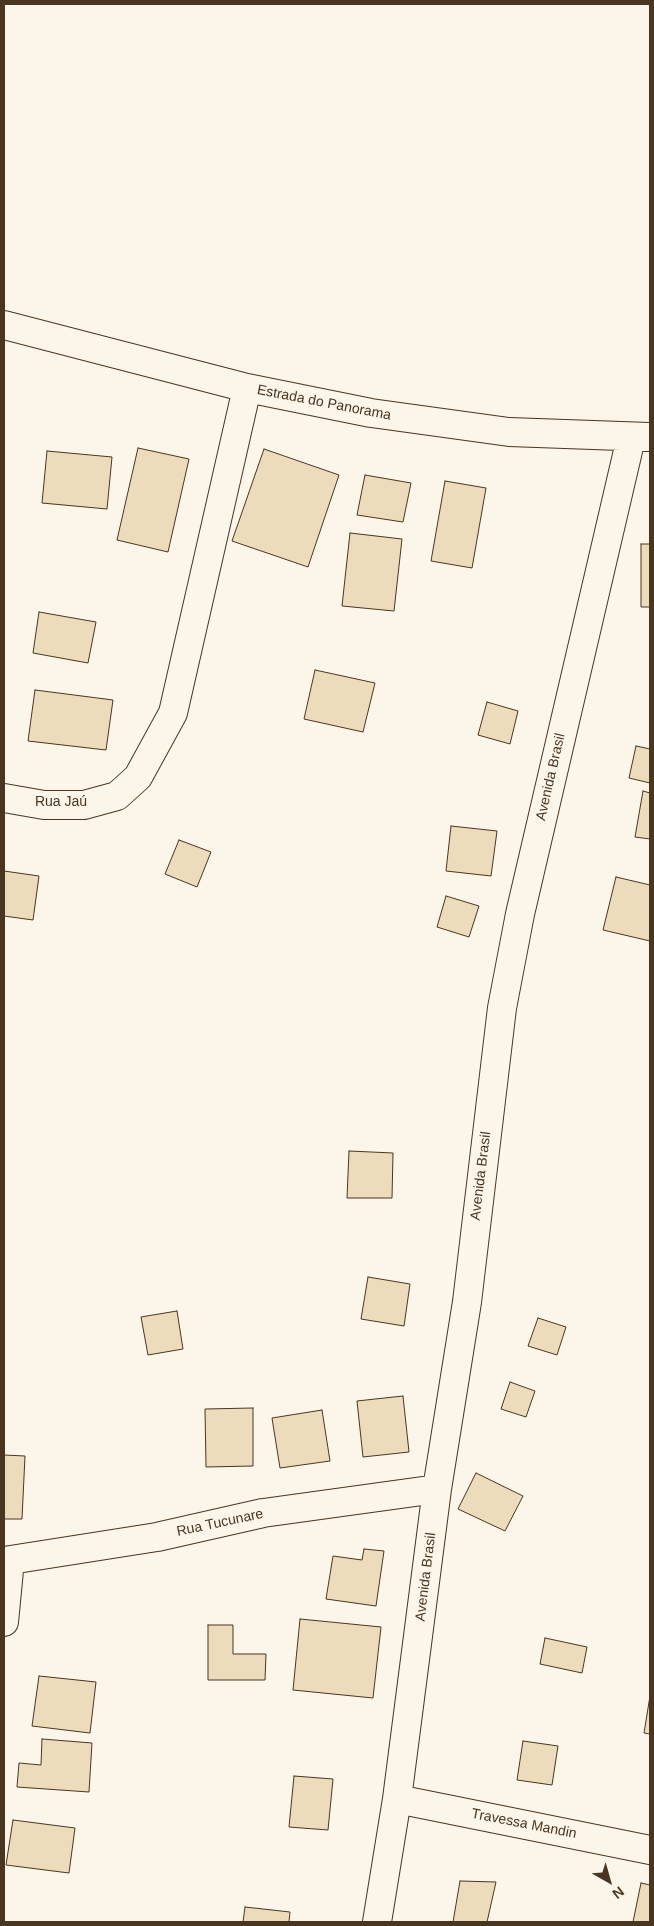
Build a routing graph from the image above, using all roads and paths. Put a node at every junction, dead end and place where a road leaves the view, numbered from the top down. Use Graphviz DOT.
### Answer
graph roads {
  1 [pos="4,325"];
  2 [pos="247,388"];
  3 [pos="641,437"];
  4 [pos="4,798"];
  5 [pos="437,1489"];
  6 [pos="7,1560"];
  7 [pos="4,1622"];
  8 [pos="397,1799"];
  9 [pos="650,1850"];
  10 [pos="377,1922"];
  1 -- 2 [label="street, Estrada do Panorama"];
  2 -- 3 [label="street, Estrada do Panorama"];
  2 -- 4 [label="street, Rua Jaú"];
  3 -- 5 [label="street, Avenida Brasil"];
  5 -- 6 [label="street, Rua Tucunare"];
  5 -- 8 [label="street, Avenida Brasil"];
  6 -- 7 [label="street"];
  8 -- 9 [label="street, Travessa Mandin"];
  8 -- 10 [label="street, Avenida Brasil"];
}
